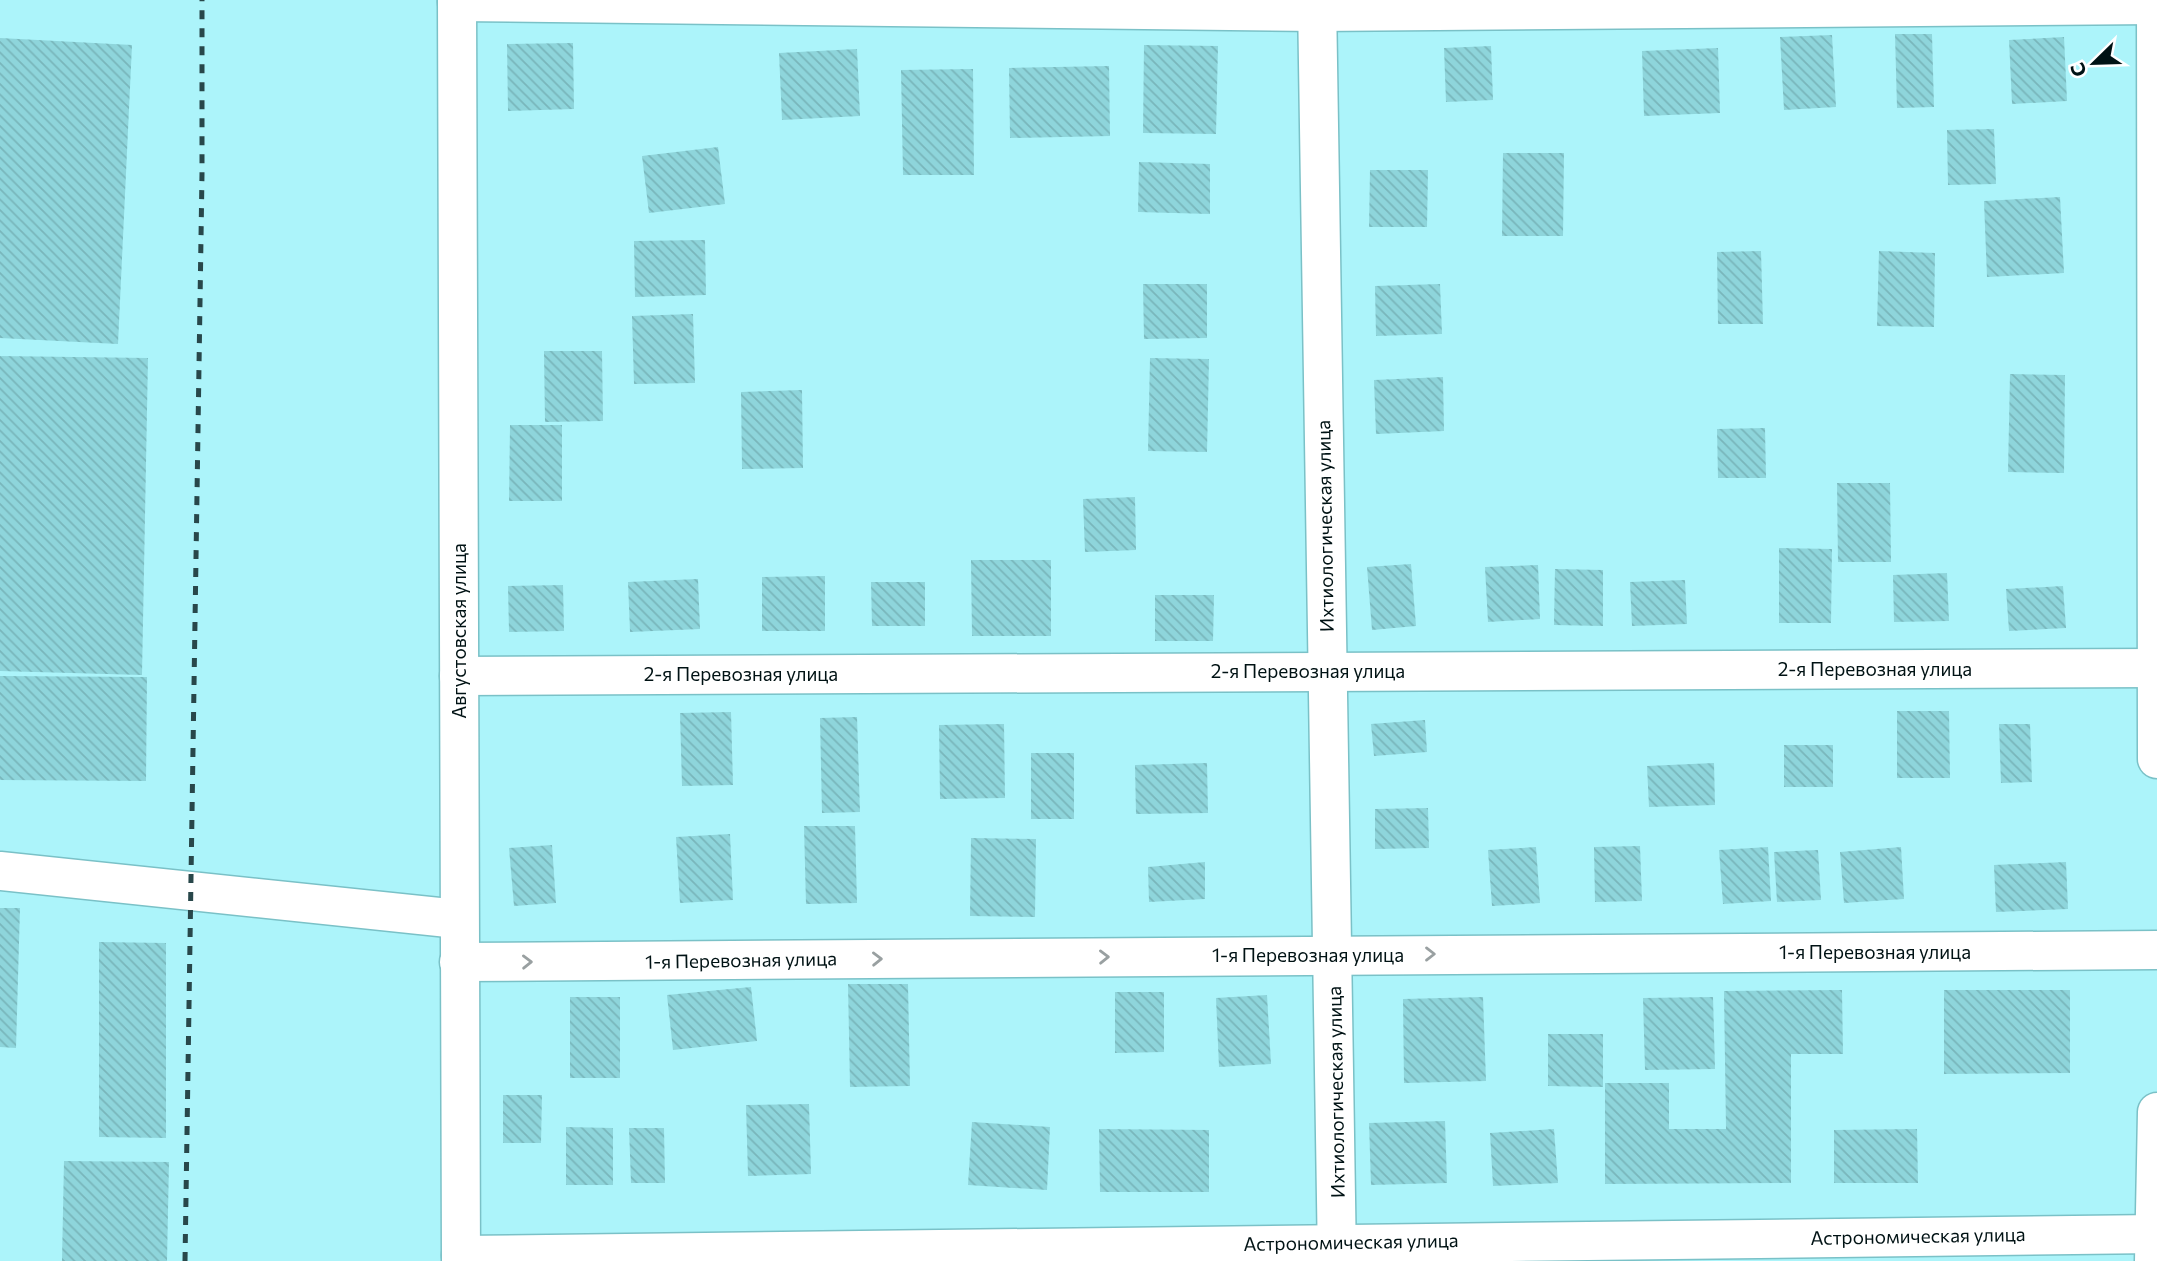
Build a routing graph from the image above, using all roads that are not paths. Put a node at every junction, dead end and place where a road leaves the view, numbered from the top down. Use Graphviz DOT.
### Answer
graph roads {
  1 [pos="457,1"];
  2 [pos="2156,3"];
  3 [pos="1317,6"];
  4 [pos="2157,432"];
  5 [pos="2156,668"];
  6 [pos="1327,671"];
  7 [pos="459,676"];
  8 [pos="2157,759"];
  9 [pos="0,871"];
  10 [pos="458,919"];
  11 [pos="2157,950"];
  12 [pos="1334,955"];
  13 [pos="459,962"];
  14 [pos="2157,1112"];
  15 [pos="2155,1243"];
  16 [pos="1337,1252"];
  17 [pos="769,1256"];
  18 [pos="461,1258"];
  1 -- 3 [label="street"];
  1 -- 7 [label="street, Августовская улица"];
  2 -- 3 [label="street"];
  2 -- 4 [label="street"];
  3 -- 6 [label="street, Ихтиологическая улица"];
  4 -- 5 [label="street"];
  5 -- 6 [label="street, 2-я Перевозная улица"];
  5 -- 8 [label="street"];
  6 -- 7 [label="street, 2-я Перевозная улица"];
  6 -- 12 [label="street, Ихтиологическая улица"];
  7 -- 10 [label="street, Августовская улица"];
  9 -- 10 [label="street"];
  10 -- 13 [label="street, Августовская улица"];
  12 -- 11 [label="street, 1-я Перевозная улица, one-way"];
  13 -- 12 [label="street, 1-я Перевозная улица, one-way"];
  12 -- 16 [label="street, Ихтиологическая улица"];
  13 -- 18 [label="street, Августовская улица"];
  14 -- 15 [label="street"];
  15 -- 16 [label="street, Астрономическая улица"];
  16 -- 17 [label="street, Астрономическая улица"];
  17 -- 18 [label="street, Астрономическая улица"];
}
